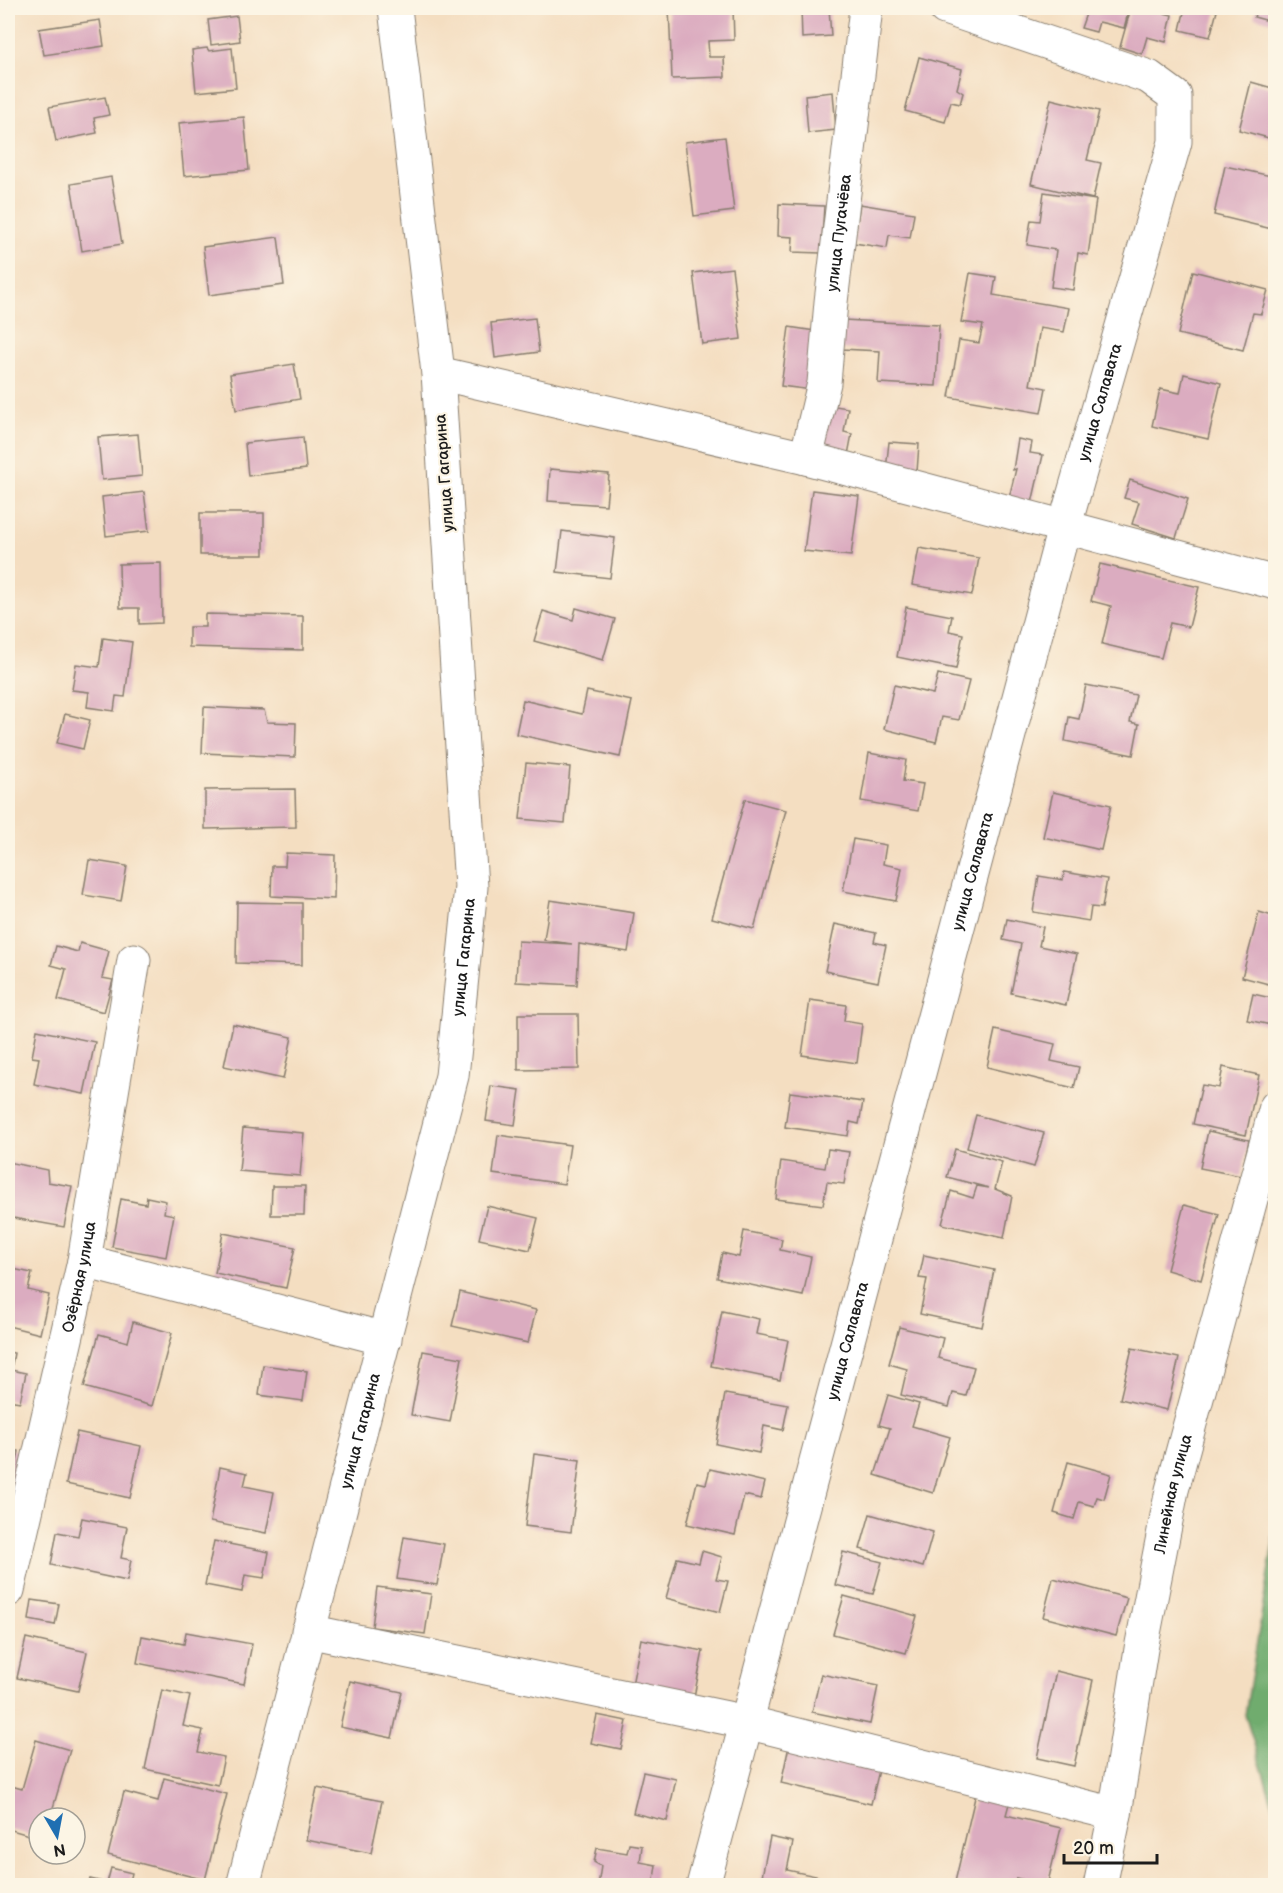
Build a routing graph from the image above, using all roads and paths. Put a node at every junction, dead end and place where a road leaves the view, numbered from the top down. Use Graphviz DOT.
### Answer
graph roads {
  1 [pos="395,8"];
  2 [pos="866,8"];
  3 [pos="945,8"];
  4 [pos="438,373"];
  5 [pos="806,458"];
  6 [pos="1064,528"];
  7 [pos="1275,583"];
  8 [pos="134,960"];
  9 [pos="1275,1107"];
  10 [pos="84,1261"];
  11 [pos="385,1339"];
  12 [pos="8,1590"];
  13 [pos="308,1631"];
  14 [pos="746,1722"];
  15 [pos="1116,1814"];
  16 [pos="243,1886"];
  17 [pos="703,1886"];
  18 [pos="1100,1886"];
  1 -- 4 [label="street, улица Гагарина"];
  2 -- 5 [label="street, улица Пугачёва"];
  3 -- 6 [label="street, улица Салавата"];
  4 -- 5 [label="street"];
  4 -- 11 [label="street, улица Гагарина"];
  5 -- 6 [label="street"];
  6 -- 7 [label="street"];
  6 -- 14 [label="street, улица Салавата"];
  8 -- 10 [label="street, Озёрная улица"];
  9 -- 15 [label="street, Линейная улица"];
  10 -- 11 [label="street"];
  10 -- 12 [label="street, Озёрная улица"];
  11 -- 13 [label="street, улица Гагарина"];
  13 -- 14 [label="street"];
  13 -- 16 [label="street, улица Гагарина"];
  14 -- 15 [label="street"];
  14 -- 17 [label="street, улица Салавата"];
  15 -- 18 [label="street, Линейная улица"];
}
